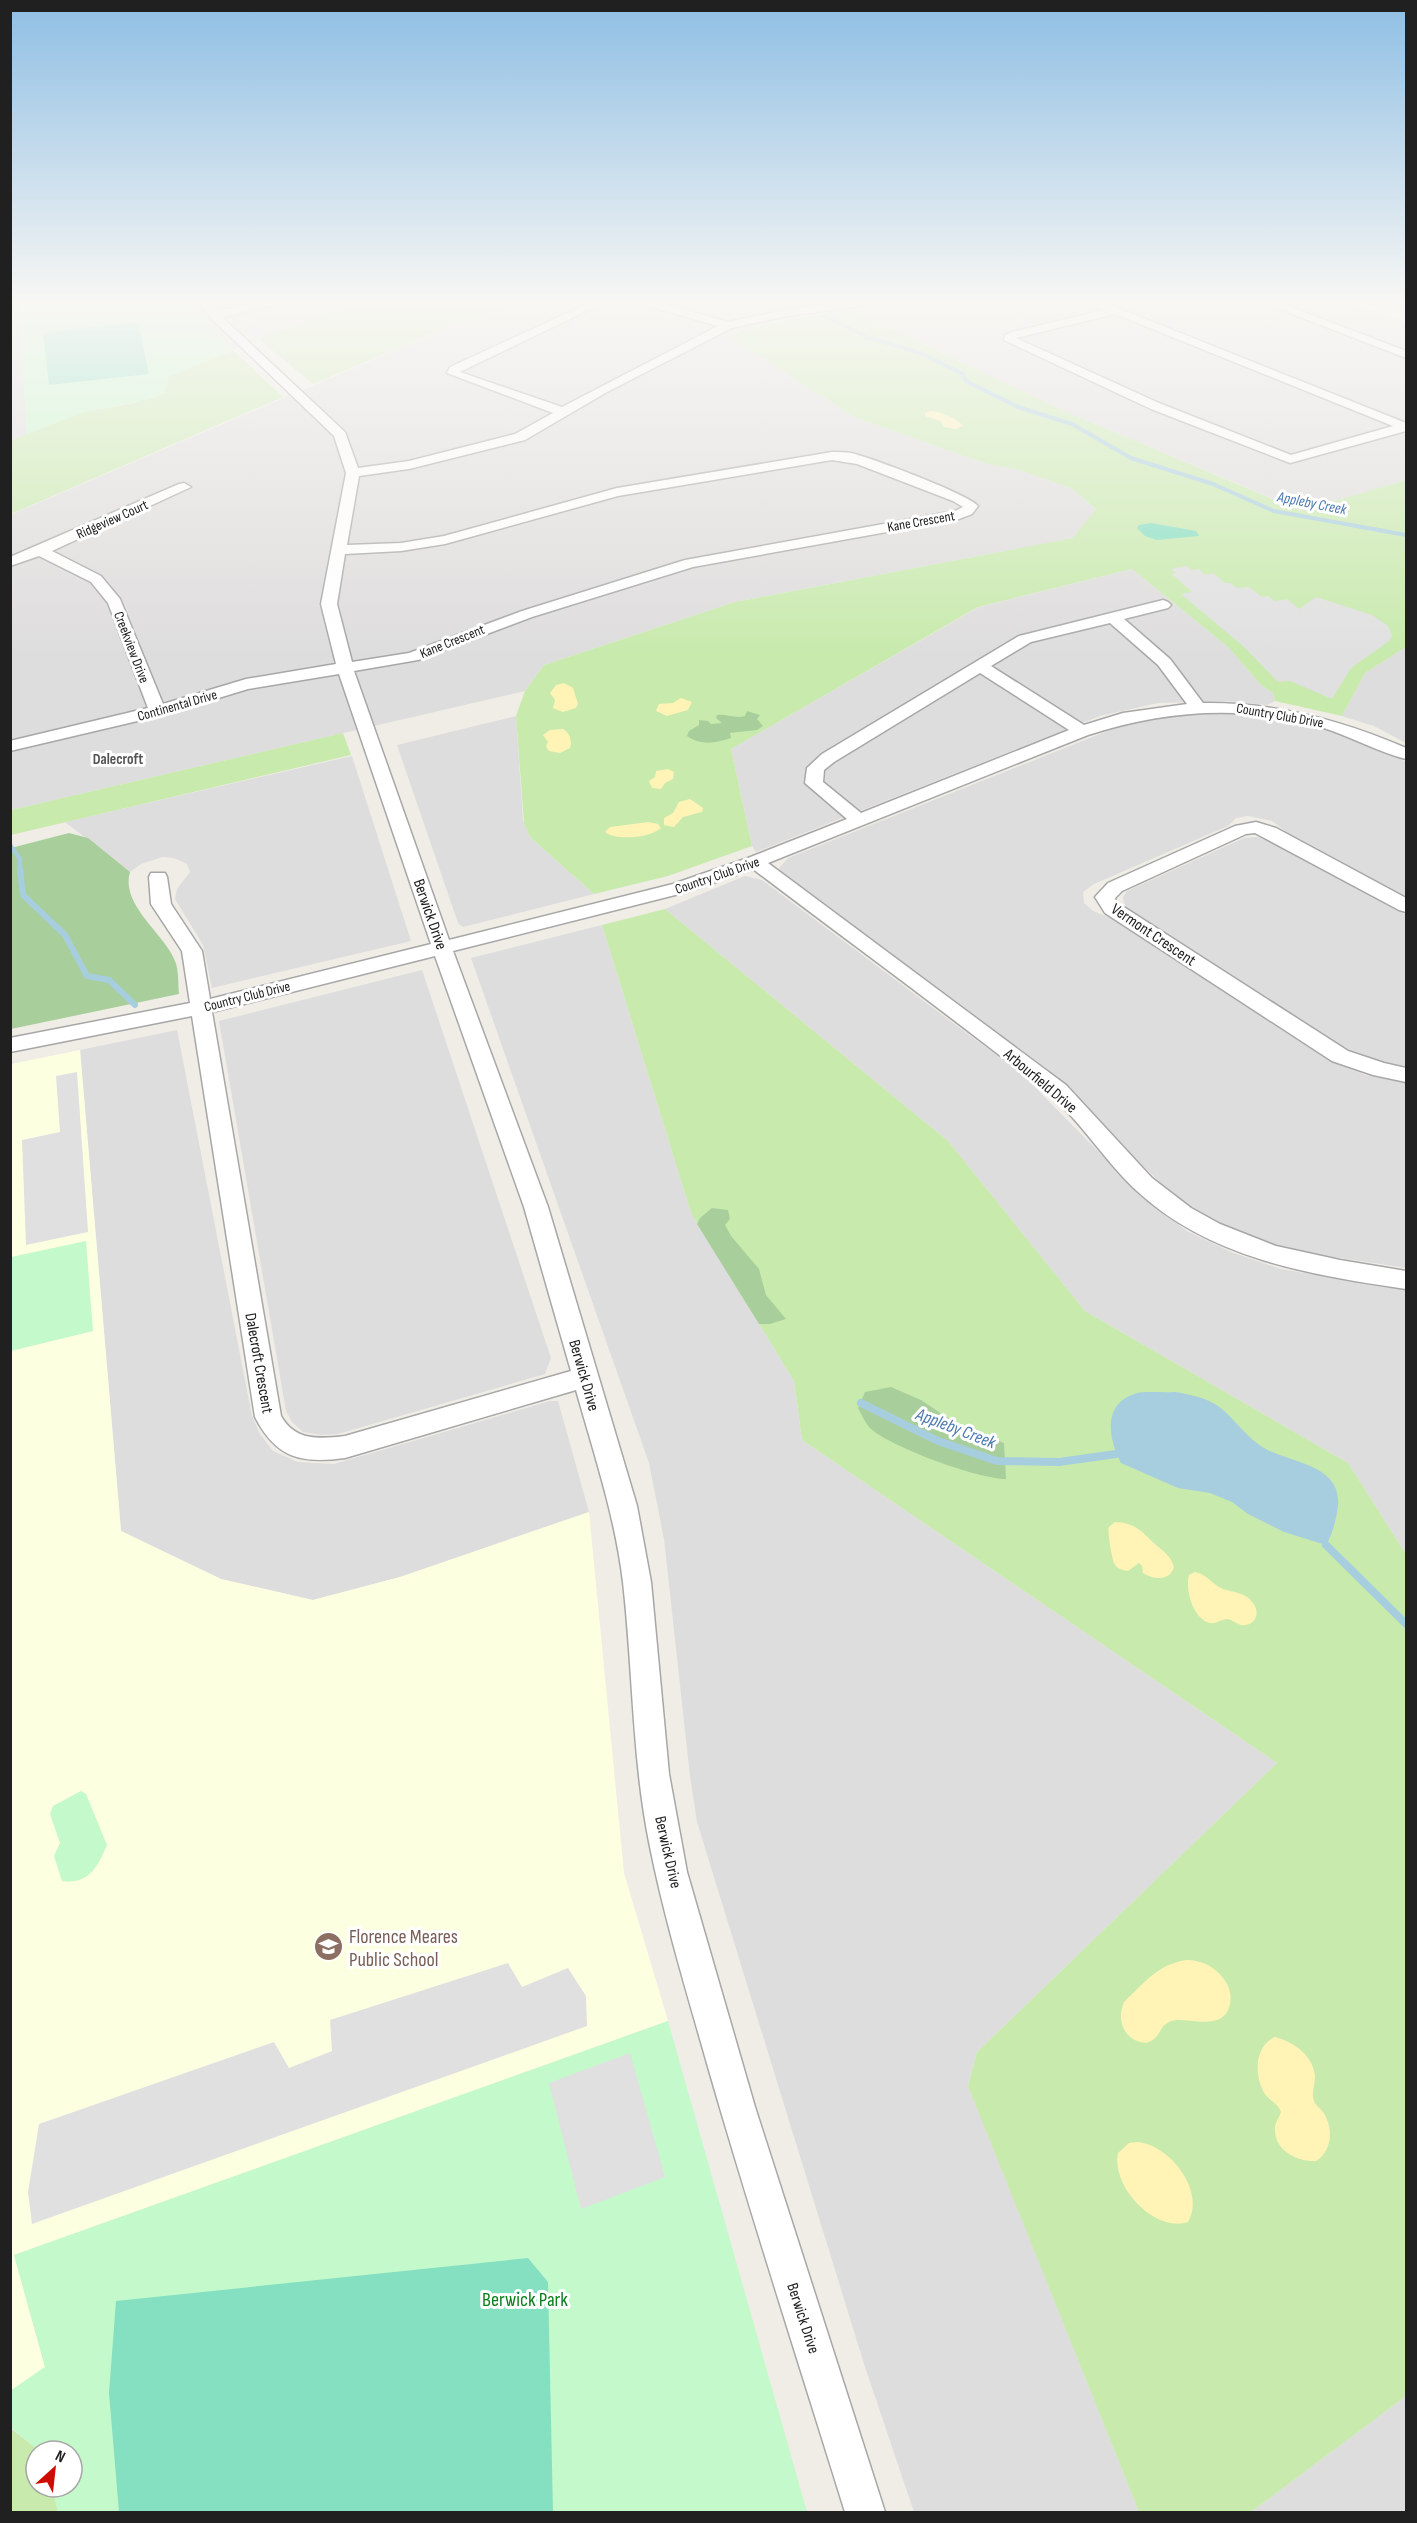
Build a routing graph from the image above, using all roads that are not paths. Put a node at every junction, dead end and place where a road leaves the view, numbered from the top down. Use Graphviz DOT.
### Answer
graph roads {
  1 [pos="325,421"];
  2 [pos="547,421"];
  3 [pos="1193,421"];
  4 [pos="1391,421"];
  5 [pos="1407,427"];
  6 [pos="353,473"];
  7 [pos="184,487"];
  8 [pos="340,550"];
  9 [pos="40,551"];
  10 [pos="10,562"];
  11 [pos="1163,605"];
  12 [pos="1114,618"];
  13 [pos="980,666"];
  14 [pos="345,667"];
  15 [pos="1197,706"];
  16 [pos="157,711"];
  17 [pos="1082,731"];
  18 [pos="10,746"];
  19 [pos="1407,754"];
  20 [pos="860,820"];
  21 [pos="755,862"];
  22 [pos="158,877"];
  23 [pos="1407,906"];
  24 [pos="442,948"];
  25 [pos="201,1008"];
  26 [pos="10,1045"];
  27 [pos="1407,1075"];
  28 [pos="1407,1280"];
  29 [pos="586,1377"];
  30 [pos="865,2512"];
  1 -- 6 [label="street"];
  2 -- 6 [label="street"];
  3 -- 5 [label="street"];
  4 -- 5 [label="street"];
  6 -- 8 [label="street, Berwick Drive"];
  7 -- 9 [label="street, Ridgeview Court"];
  8 -- 14 [label="street, Berwick Drive"];
  8 -- 14 [label="street, Kane Crescent"];
  9 -- 10 [label="street, Ridgeview Court"];
  9 -- 16 [label="street, Creekview Drive"];
  11 -- 12 [label="street"];
  12 -- 13 [label="street"];
  12 -- 15 [label="street"];
  13 -- 17 [label="street"];
  13 -- 20 [label="street"];
  14 -- 16 [label="street, Continental Drive"];
  14 -- 24 [label="street, Berwick Drive"];
  15 -- 17 [label="street, Country Club Drive"];
  15 -- 19 [label="street, Country Club Drive"];
  16 -- 18 [label="street, Continental Drive"];
  17 -- 20 [label="street, Country Club Drive"];
  20 -- 21 [label="street, Country Club Drive"];
  21 -- 24 [label="street, Country Club Drive"];
  21 -- 28 [label="street, Arbourfield Drive"];
  22 -- 25 [label="street, Dalecroft Crescent"];
  23 -- 27 [label="street, Vermont Crescent"];
  24 -- 25 [label="street, Country Club Drive"];
  24 -- 29 [label="street, Berwick Drive"];
  25 -- 26 [label="street, Country Club Drive"];
  25 -- 29 [label="street, Dalecroft Crescent"];
  29 -- 30 [label="street, Berwick Drive"];
}
